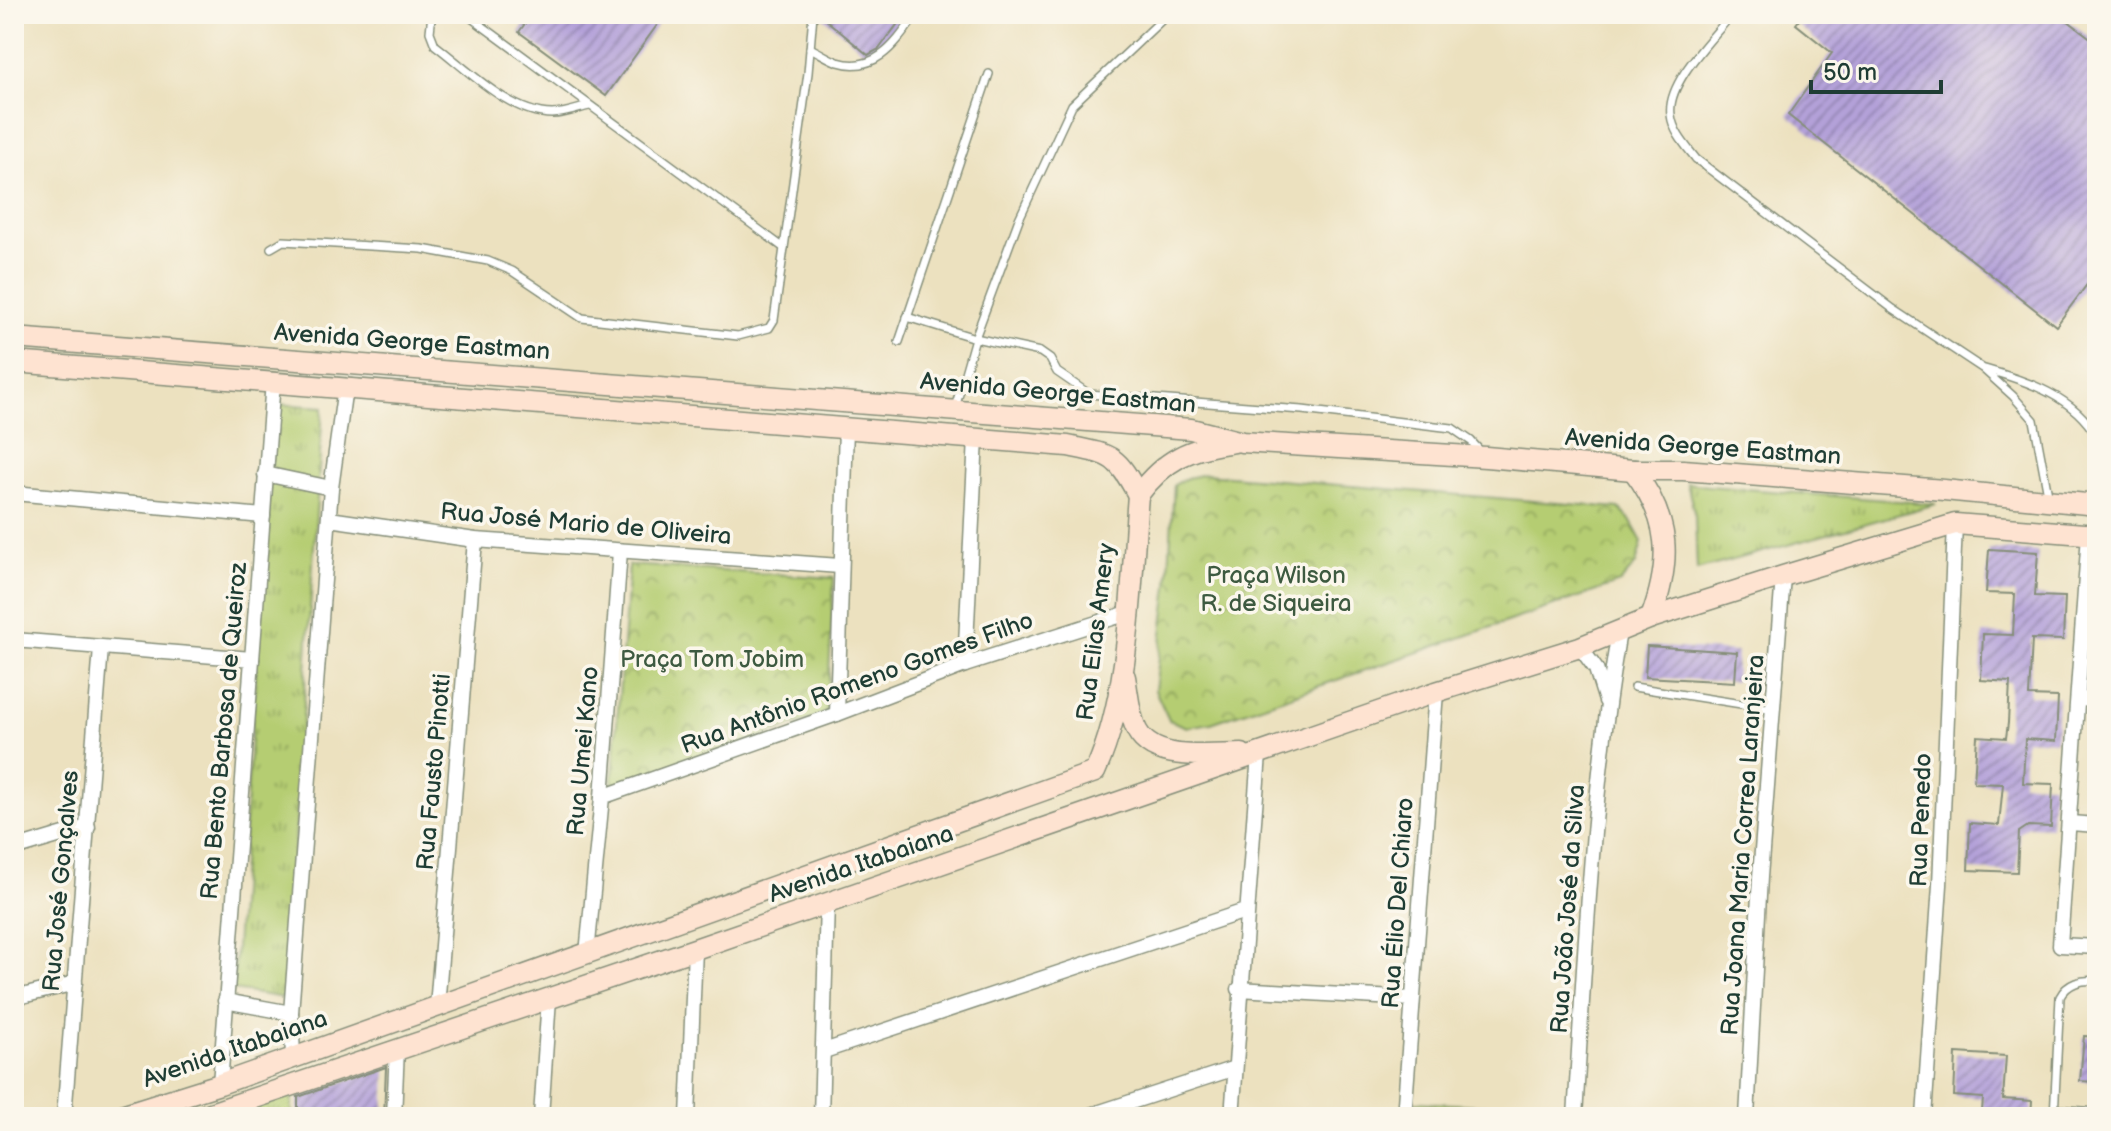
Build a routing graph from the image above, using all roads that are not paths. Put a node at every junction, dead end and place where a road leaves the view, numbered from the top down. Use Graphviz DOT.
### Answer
graph roads {
  1 [pos="432,14"];
  2 [pos="466,14"];
  3 [pos="813,14"];
  4 [pos="917,14"];
  5 [pos="1168,14"];
  6 [pos="1732,14"];
  7 [pos="810,48"];
  8 [pos="989,74"];
  9 [pos="589,106"];
  10 [pos="271,248"];
  11 [pos="784,248"];
  12 [pos="907,317"];
  13 [pos="14,338"];
  14 [pos="975,338"];
  15 [pos="899,342"];
  16 [pos="14,362"];
  17 [pos="1982,368"];
  18 [pos="273,381"];
  19 [pos="345,387"];
  20 [pos="954,409"];
  21 [pos="846,428"];
  22 [pos="2097,437"];
  23 [pos="976,438"];
  24 [pos="1242,442"];
  25 [pos="1486,457"];
  26 [pos="1633,470"];
  27 [pos="265,474"];
  28 [pos="331,488"];
  29 [pos="14,493"];
  30 [pos="1138,495"];
  31 [pos="2049,501"];
  32 [pos="2097,505"];
  33 [pos="263,516"];
  34 [pos="329,519"];
  35 [pos="1955,524"];
  36 [pos="2093,535"];
  37 [pos="475,540"];
  38 [pos="620,551"];
  39 [pos="840,566"];
  40 [pos="1783,576"];
  41 [pos="2092,597"];
  42 [pos="1128,613"];
  43 [pos="1651,618"];
  44 [pos="1619,631"];
  45 [pos="14,640"];
  46 [pos="1580,647"];
  47 [pos="101,648"];
  48 [pos="252,659"];
  49 [pos="965,665"];
  50 [pos="1123,665"];
  51 [pos="1634,687"];
  52 [pos="1436,692"];
  53 [pos="2079,699"];
  54 [pos="2097,700"];
  55 [pos="1607,704"];
  56 [pos="1773,709"];
  57 [pos="837,714"];
  58 [pos="1259,754"];
  59 [pos="1095,772"];
  60 [pos="602,797"];
  61 [pos="2070,823"];
  62 [pos="2097,825"];
  63 [pos="88,827"];
  64 [pos="14,849"];
  65 [pos="827,902"];
  66 [pos="1245,911"];
  67 [pos="2097,947"];
  68 [pos="695,949"];
  69 [pos="587,954"];
  70 [pos="2097,981"];
  71 [pos="75,983"];
  72 [pos="1239,989"];
  73 [pos="14,998"];
  74 [pos="549,998"];
  75 [pos="1412,999"];
  76 [pos="225,1001"];
  77 [pos="437,1007"];
  78 [pos="291,1013"];
  79 [pos="397,1048"];
  80 [pos="824,1051"];
  81 [pos="293,1056"];
  82 [pos="1235,1068"];
  83 [pos="220,1084"];
  84 [pos="2097,1112"];
  85 [pos="2054,1113"];
  86 [pos="64,1117"];
  87 [pos="115,1117"];
  88 [pos="199,1117"];
  89 [pos="394,1117"];
  90 [pos="541,1117"];
  91 [pos="688,1117"];
  92 [pos="821,1117"];
  93 [pos="1085,1117"];
  94 [pos="1232,1117"];
  95 [pos="1404,1117"];
  96 [pos="1575,1117"];
  97 [pos="1747,1117"];
  98 [pos="1924,1117"];
  1 -- 9 [label="lane"];
  2 -- 9 [label="lane"];
  3 -- 7 [label="lane"];
  4 -- 7 [label="lane"];
  5 -- 14 [label="lane"];
  6 -- 17 [label="lane"];
  7 -- 11 [label="lane"];
  8 -- 12 [label="lane"];
  9 -- 11 [label="lane"];
  10 -- 11 [label="lane"];
  12 -- 14 [label="lane"];
  12 -- 15 [label="lane"];
  13 -- 20 [label="main road, Avenida George Eastman"];
  14 -- 20 [label="lane"];
  14 -- 25 [label="lane"];
  16 -- 18 [label="main road, Avenida George Eastman"];
  17 -- 22 [label="lane"];
  17 -- 31 [label="lane"];
  18 -- 19 [label="main road, Avenida George Eastman"];
  18 -- 27 [label="street, Rua Bento Barbosa de Queiroz"];
  19 -- 21 [label="main road, Avenida George Eastman"];
  19 -- 28 [label="street"];
  20 -- 24 [label="main road, Avenida George Eastman"];
  21 -- 23 [label="main road, Avenida George Eastman"];
  21 -- 39 [label="street"];
  23 -- 30 [label="main road, Avenida George Eastman"];
  23 -- 49 [label="street"];
  24 -- 25 [label="main road, Avenida George Eastman"];
  24 -- 30 [label="main road"];
  25 -- 26 [label="main road, Avenida George Eastman"];
  26 -- 31 [label="main road, Avenida George Eastman"];
  26 -- 43 [label="main road"];
  27 -- 28 [label="street"];
  27 -- 33 [label="street, Rua Bento Barbosa de Queiroz"];
  28 -- 34 [label="street"];
  29 -- 33 [label="street"];
  30 -- 42 [label="main road, Rua Elias Amery"];
  31 -- 32 [label="main road, Avenida George Eastman"];
  33 -- 48 [label="street, Rua Bento Barbosa de Queiroz"];
  34 -- 37 [label="street, Rua José Mario de Oliveira"];
  34 -- 78 [label="street"];
  35 -- 36 [label="main road"];
  35 -- 40 [label="main road"];
  35 -- 98 [label="street, Rua Penedo"];
  36 -- 41 [label="street"];
  37 -- 38 [label="street, Rua José Mario de Oliveira"];
  37 -- 77 [label="street, Rua Fausto Pinotti"];
  38 -- 39 [label="street, Rua José Mario de Oliveira"];
  38 -- 60 [label="street, Rua Umei Kano"];
  39 -- 57 [label="street"];
  40 -- 43 [label="main road"];
  40 -- 56 [label="street, Rua Joana Maria Correa Laranjeira"];
  41 -- 53 [label="street"];
  42 -- 49 [label="street, Rua Antônio Romeno Gomes Filho"];
  42 -- 50 [label="main road, Rua Elias Amery"];
  43 -- 44 [label="main road"];
  44 -- 46 [label="main road"];
  44 -- 55 [label="street, Rua João José da Silva"];
  45 -- 47 [label="street"];
  46 -- 52 [label="main road, Avenida Itabaiana"];
  46 -- 55 [label="street, Rua João José da Silva"];
  47 -- 48 [label="street"];
  47 -- 63 [label="street, Rua José Gonçalves"];
  48 -- 76 [label="street, Rua Bento Barbosa de Queiroz"];
  49 -- 57 [label="street, Rua Antônio Romeno Gomes Filho"];
  50 -- 58 [label="main road"];
  50 -- 59 [label="main road, Rua Elias Amery"];
  51 -- 56 [label="lane"];
  52 -- 58 [label="main road, Avenida Itabaiana"];
  52 -- 75 [label="street, Rua Élio Del Chiaro"];
  53 -- 54 [label="street"];
  53 -- 61 [label="street"];
  55 -- 96 [label="street, Rua João José da Silva"];
  56 -- 97 [label="street, Rua Joana Maria Correa Laranjeira"];
  57 -- 60 [label="street, Rua Antônio Romeno Gomes Filho"];
  58 -- 65 [label="main road, Avenida Itabaiana"];
  58 -- 66 [label="street"];
  59 -- 69 [label="main road, Avenida Itabaiana"];
  60 -- 69 [label="street, Rua Umei Kano"];
  61 -- 62 [label="street"];
  61 -- 67 [label="street"];
  63 -- 64 [label="street"];
  63 -- 71 [label="street, Rua José Gonçalves"];
  65 -- 68 [label="main road, Avenida Itabaiana"];
  65 -- 80 [label="street"];
  66 -- 72 [label="street"];
  66 -- 80 [label="street"];
  68 -- 74 [label="main road, Avenida Itabaiana"];
  68 -- 91 [label="street"];
  69 -- 77 [label="main road, Avenida Itabaiana"];
  70 -- 85 [label="lane"];
  71 -- 73 [label="street"];
  71 -- 86 [label="street, Rua José Gonçalves"];
  72 -- 75 [label="street"];
  72 -- 82 [label="street"];
  74 -- 79 [label="main road, Avenida Itabaiana"];
  74 -- 90 [label="street"];
  75 -- 95 [label="street, Rua Élio Del Chiaro"];
  76 -- 78 [label="street"];
  76 -- 83 [label="street, Rua Bento Barbosa de Queiroz"];
  77 -- 81 [label="main road, Avenida Itabaiana"];
  78 -- 81 [label="street"];
  79 -- 88 [label="main road, Avenida Itabaiana"];
  79 -- 89 [label="street"];
  80 -- 92 [label="street"];
  81 -- 83 [label="main road, Avenida Itabaiana"];
  82 -- 93 [label="street"];
  82 -- 94 [label="street"];
  83 -- 87 [label="main road, Avenida Itabaiana"];
  84 -- 85 [label="lane"];
}
